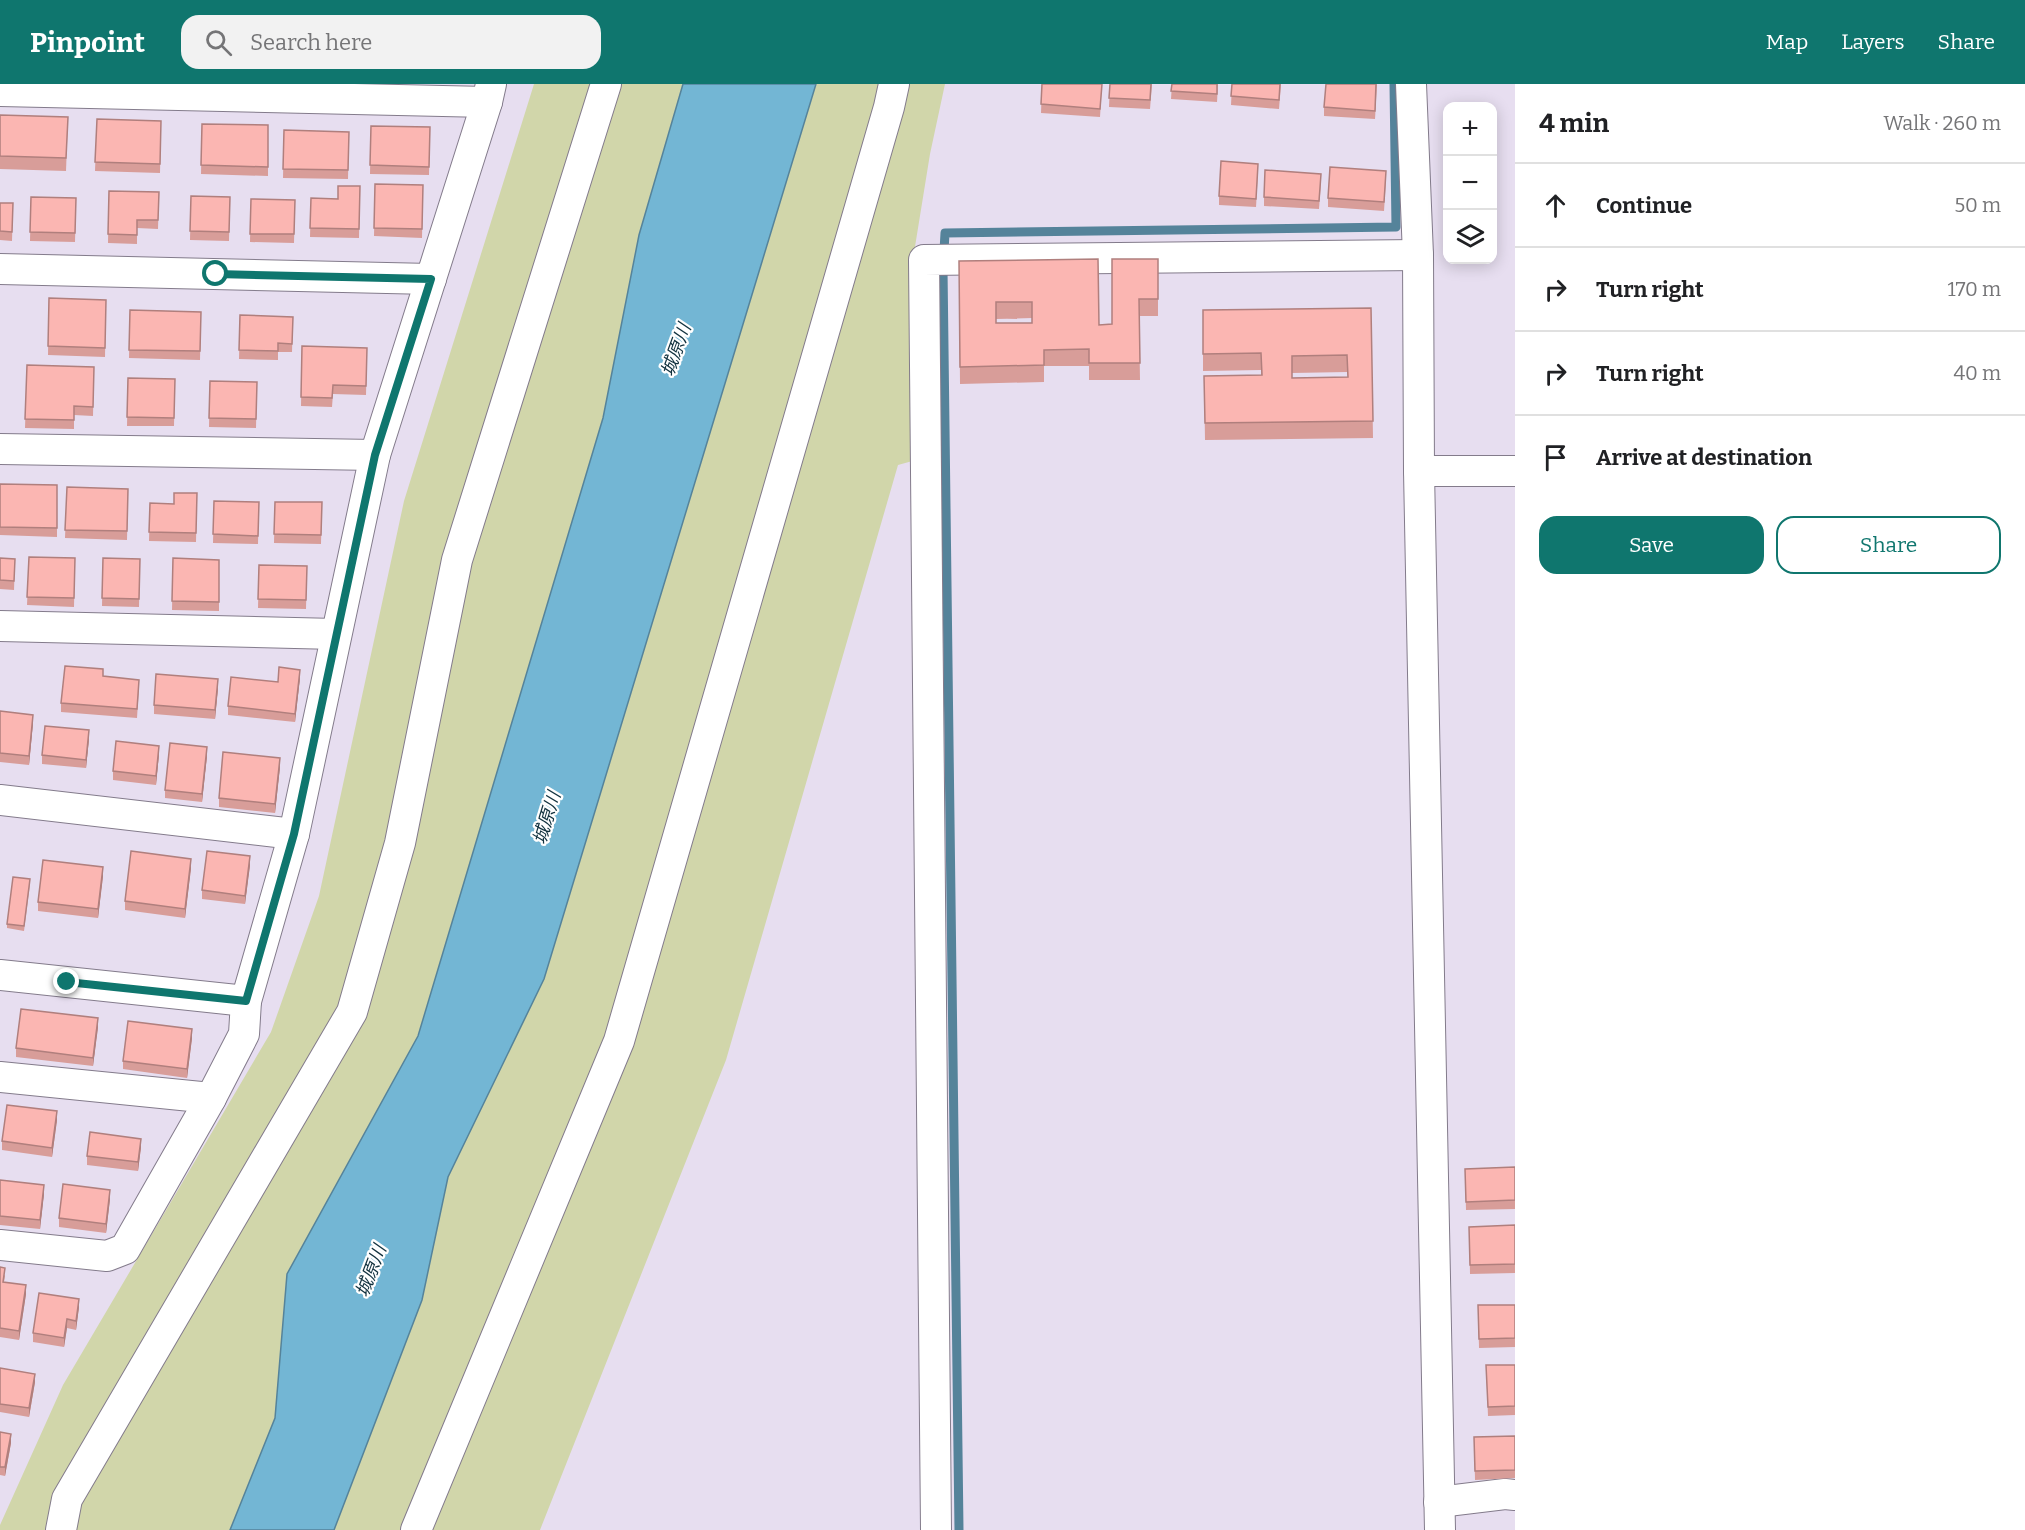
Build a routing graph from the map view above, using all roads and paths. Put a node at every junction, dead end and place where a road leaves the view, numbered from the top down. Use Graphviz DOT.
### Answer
graph roads {
  1 [pos="606,84"];
  2 [pos="894,84"];
  3 [pos="1411,84"];
  4 [pos="0,91"];
  5 [pos="489,93"];
  6 [pos="1418,255"];
  7 [pos="0,269"];
  8 [pos="431,279"];
  9 [pos="0,449"];
  10 [pos="375,455"];
  11 [pos="1419,471"];
  12 [pos="1515,471"];
  13 [pos="0,627"];
  14 [pos="336,634"];
  15 [pos="0,800"];
  16 [pos="294,834"];
  17 [pos="0,975"];
  18 [pos="246,1001"];
  19 [pos="0,1077"];
  20 [pos="211,1098"];
  21 [pos="0,1245"];
  22 [pos="1515,1495"];
  23 [pos="1440,1516"];
  24 [pos="61,1530"];
  25 [pos="416,1530"];
  26 [pos="936,1530"];
  1 -- 24 [label="street"];
  2 -- 25 [label="street"];
  3 -- 6 [label="street"];
  4 -- 5 [label="street"];
  5 -- 8 [label="street"];
  6 -- 11 [label="street"];
  6 -- 26 [label="street"];
  7 -- 8 [label="street"];
  8 -- 10 [label="street"];
  9 -- 10 [label="street"];
  10 -- 14 [label="street"];
  11 -- 12 [label="street"];
  11 -- 23 [label="street"];
  13 -- 14 [label="street"];
  14 -- 16 [label="street"];
  15 -- 16 [label="street"];
  16 -- 18 [label="street"];
  17 -- 18 [label="street"];
  18 -- 20 [label="street"];
  19 -- 20 [label="street"];
  20 -- 21 [label="street"];
  22 -- 23 [label="street"];
}
